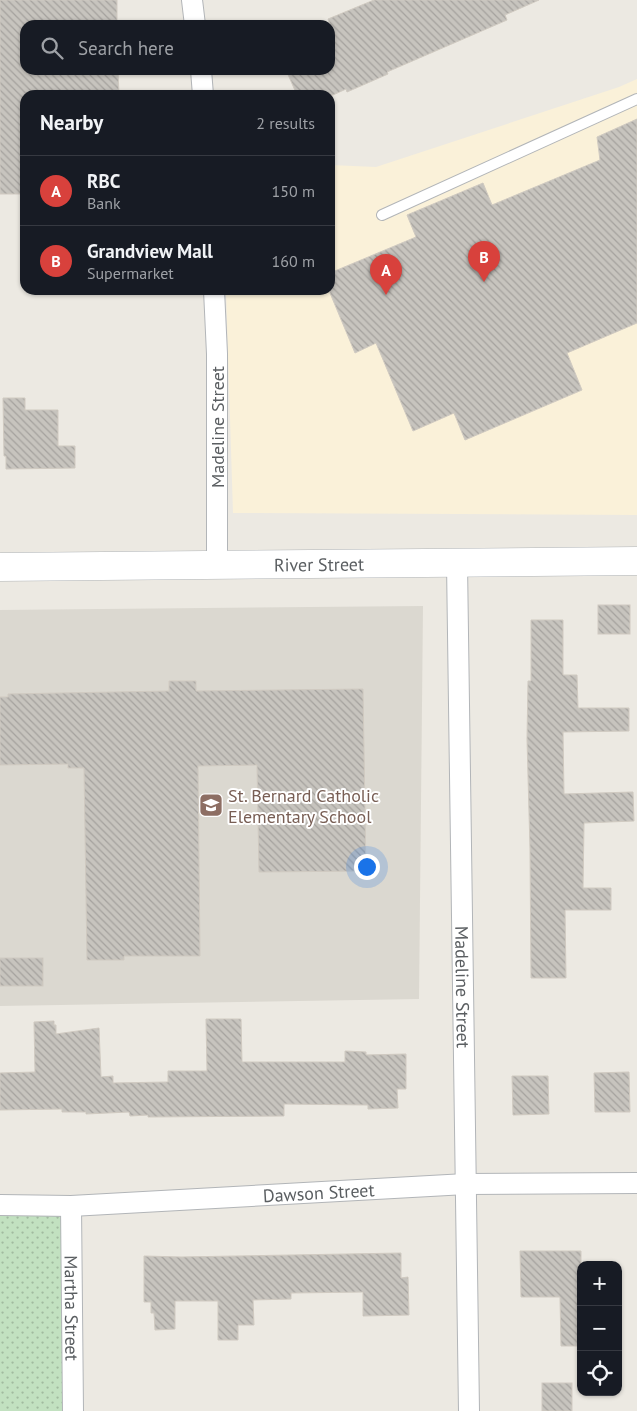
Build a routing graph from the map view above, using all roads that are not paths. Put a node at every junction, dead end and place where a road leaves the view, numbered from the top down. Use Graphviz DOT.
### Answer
graph roads {
  1 [pos="192,0"];
  2 [pos="194,20"];
  3 [pos="201,75"];
  4 [pos="203,90"];
  5 [pos="637,99"];
  6 [pos="382,215"];
  7 [pos="214,295"];
  8 [pos="637,561"];
  9 [pos="457,563"];
  10 [pos="217,564"];
  11 [pos="0,566"];
  12 [pos="637,1183"];
  13 [pos="466,1184"];
  14 [pos="0,1205"];
  15 [pos="71,1206"];
  16 [pos="73,1411"];
  17 [pos="469,1411"];
  1 -- 2 [label="street"];
  3 -- 4 [label="street"];
  5 -- 6 [label="lane"];
  7 -- 10 [label="street, Madeline Street"];
  8 -- 9 [label="main road, River Street"];
  9 -- 10 [label="main road, River Street"];
  9 -- 13 [label="street, Madeline Street"];
  10 -- 11 [label="main road, River Street"];
  12 -- 13 [label="street, Dawson Street"];
  13 -- 15 [label="street, Dawson Street"];
  13 -- 17 [label="street, Madeline Street"];
  14 -- 15 [label="street, Dawson Street"];
  15 -- 16 [label="street, Martha Street"];
}
